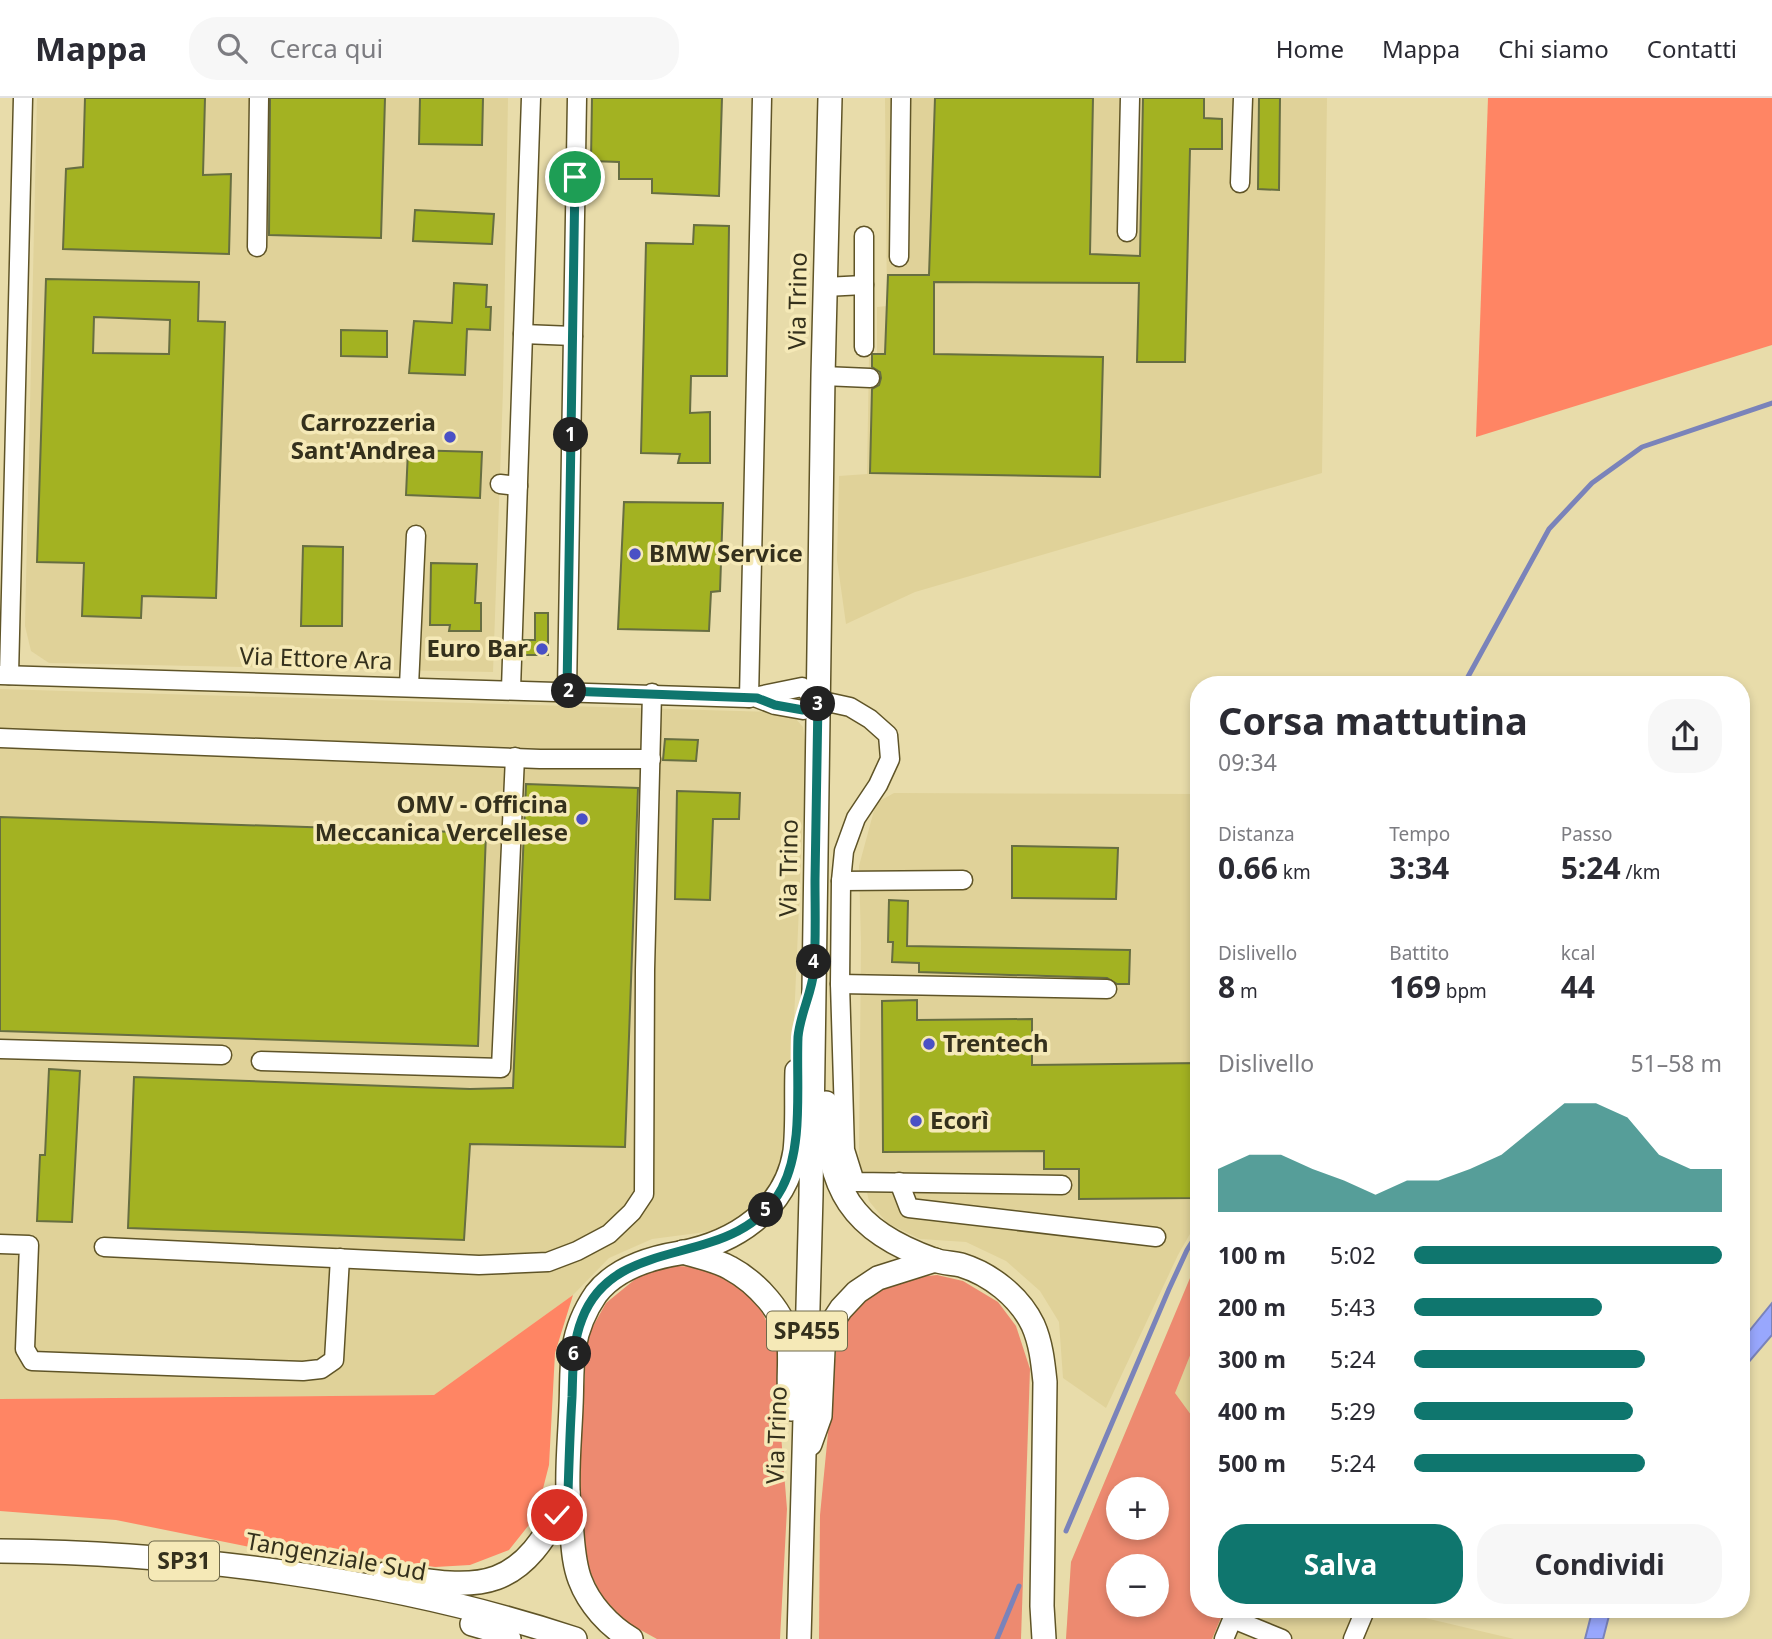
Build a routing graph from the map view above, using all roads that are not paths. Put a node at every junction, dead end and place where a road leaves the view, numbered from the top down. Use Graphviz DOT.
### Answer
graph roads {
  1 [pos="23,98"];
  2 [pos="259,98"];
  3 [pos="531,98"];
  4 [pos="577,98"];
  5 [pos="762,98"];
  6 [pos="830,98"];
  7 [pos="901,98"];
  8 [pos="1130,98"];
  9 [pos="1242,98"];
  10 [pos="1240,183"];
  11 [pos="1126,232"];
  12 [pos="864,236"];
  13 [pos="257,247"];
  14 [pos="899,257"];
  15 [pos="864,285"];
  16 [pos="825,287"];
  17 [pos="9,307"];
  18 [pos="523,334"];
  19 [pos="573,336"];
  20 [pos="864,347"];
  21 [pos="823,376"];
  22 [pos="870,378"];
  23 [pos="416,535"];
  24 [pos="4,675"];
  25 [pos="410,686"];
  26 [pos="511,689"];
  27 [pos="567,691"];
  28 [pos="652,694"];
  29 [pos="753,698"];
  30 [pos="818,700"];
  31 [pos="0,737"];
  32 [pos="515,757"];
  33 [pos="651,759"];
  34 [pos="963,880"];
  35 [pos="841,881"];
  36 [pos="814,972"];
  37 [pos="840,984"];
  38 [pos="1107,989"];
  39 [pos="0,1049"];
  40 [pos="222,1055"];
  41 [pos="261,1061"];
  42 [pos="899,1182"];
  43 [pos="1062,1185"];
  44 [pos="1156,1237"];
  45 [pos="0,1244"];
  46 [pos="104,1247"];
  47 [pos="683,1252"];
  48 [pos="340,1258"];
  49 [pos="935,1260"];
  50 [pos="803,1467"];
  51 [pos="568,1493"];
  52 [pos="4,1549"];
  53 [pos="356,1585"];
  54 [pos="410,1595"];
  55 [pos="1042,1606"];
  56 [pos="1233,1618"];
  57 [pos="1244,1618"];
  58 [pos="1362,1618"];
  59 [pos="509,1639"];
  60 [pos="575,1639"];
  61 [pos="631,1639"];
  62 [pos="799,1639"];
  63 [pos="1034,1639"];
  64 [pos="1044,1639"];
  65 [pos="1224,1639"];
  66 [pos="1282,1639"];
  67 [pos="1353,1639"];
  1 -- 17 [label="street"];
  2 -- 13 [label="street"];
  3 -- 18 [label="street"];
  4 -- 19 [label="street"];
  5 -- 29 [label="street"];
  6 -- 16 [label="main road, Via Trino / SP455"];
  7 -- 14 [label="street"];
  8 -- 11 [label="street"];
  9 -- 10 [label="street"];
  12 -- 15 [label="street"];
  15 -- 16 [label="street"];
  15 -- 20 [label="street"];
  16 -- 21 [label="main road, Via Trino / SP455"];
  17 -- 24 [label="street"];
  18 -- 19 [label="street"];
  18 -- 26 [label="street"];
  19 -- 27 [label="street"];
  21 -- 22 [label="street"];
  21 -- 30 [label="main road, Via Trino / SP455"];
  23 -- 25 [label="street"];
  24 -- 25 [label="street, Via Ettore Ara"];
  25 -- 26 [label="street, Via Ettore Ara"];
  26 -- 27 [label="street, Via Ettore Ara"];
  27 -- 28 [label="street, Via Ettore Ara"];
  28 -- 29 [label="street, Via Ettore Ara"];
  28 -- 33 [label="street"];
  29 -- 30 [label="street, Via Ettore Ara"];
  30 -- 35 [label="street"];
  30 -- 36 [label="main road, Via Trino / SP455"];
  31 -- 32 [label="street"];
  32 -- 33 [label="street"];
  32 -- 41 [label="street"];
  33 -- 48 [label="street"];
  34 -- 35 [label="street"];
  35 -- 37 [label="street"];
  36 -- 47 [label="main road"];
  36 -- 49 [label="main road"];
  36 -- 50 [label="main road, Via Trino / SP455"];
  37 -- 38 [label="street"];
  37 -- 42 [label="street"];
  39 -- 40 [label="street"];
  42 -- 43 [label="street"];
  42 -- 44 [label="street"];
  45 -- 48 [label="street"];
  46 -- 48 [label="street"];
  47 -- 50 [label="main road"];
  47 -- 51 [label="main road"];
  49 -- 50 [label="main road"];
  49 -- 55 [label="main road"];
  50 -- 62 [label="main road, Via Trino / SP455"];
  51 -- 53 [label="main road"];
  51 -- 61 [label="main road"];
  52 -- 53 [label="main road, Tangenziale Sud / SP31"];
  53 -- 54 [label="main road, Tangenziale Sud / SP31"];
  54 -- 59 [label="main road"];
  54 -- 60 [label="main road, Tangenziale Sud / SP31"];
  55 -- 63 [label="main road"];
  55 -- 64 [label="main road"];
  56 -- 65 [label="street"];
  57 -- 66 [label="street"];
  58 -- 67 [label="street"];
}
